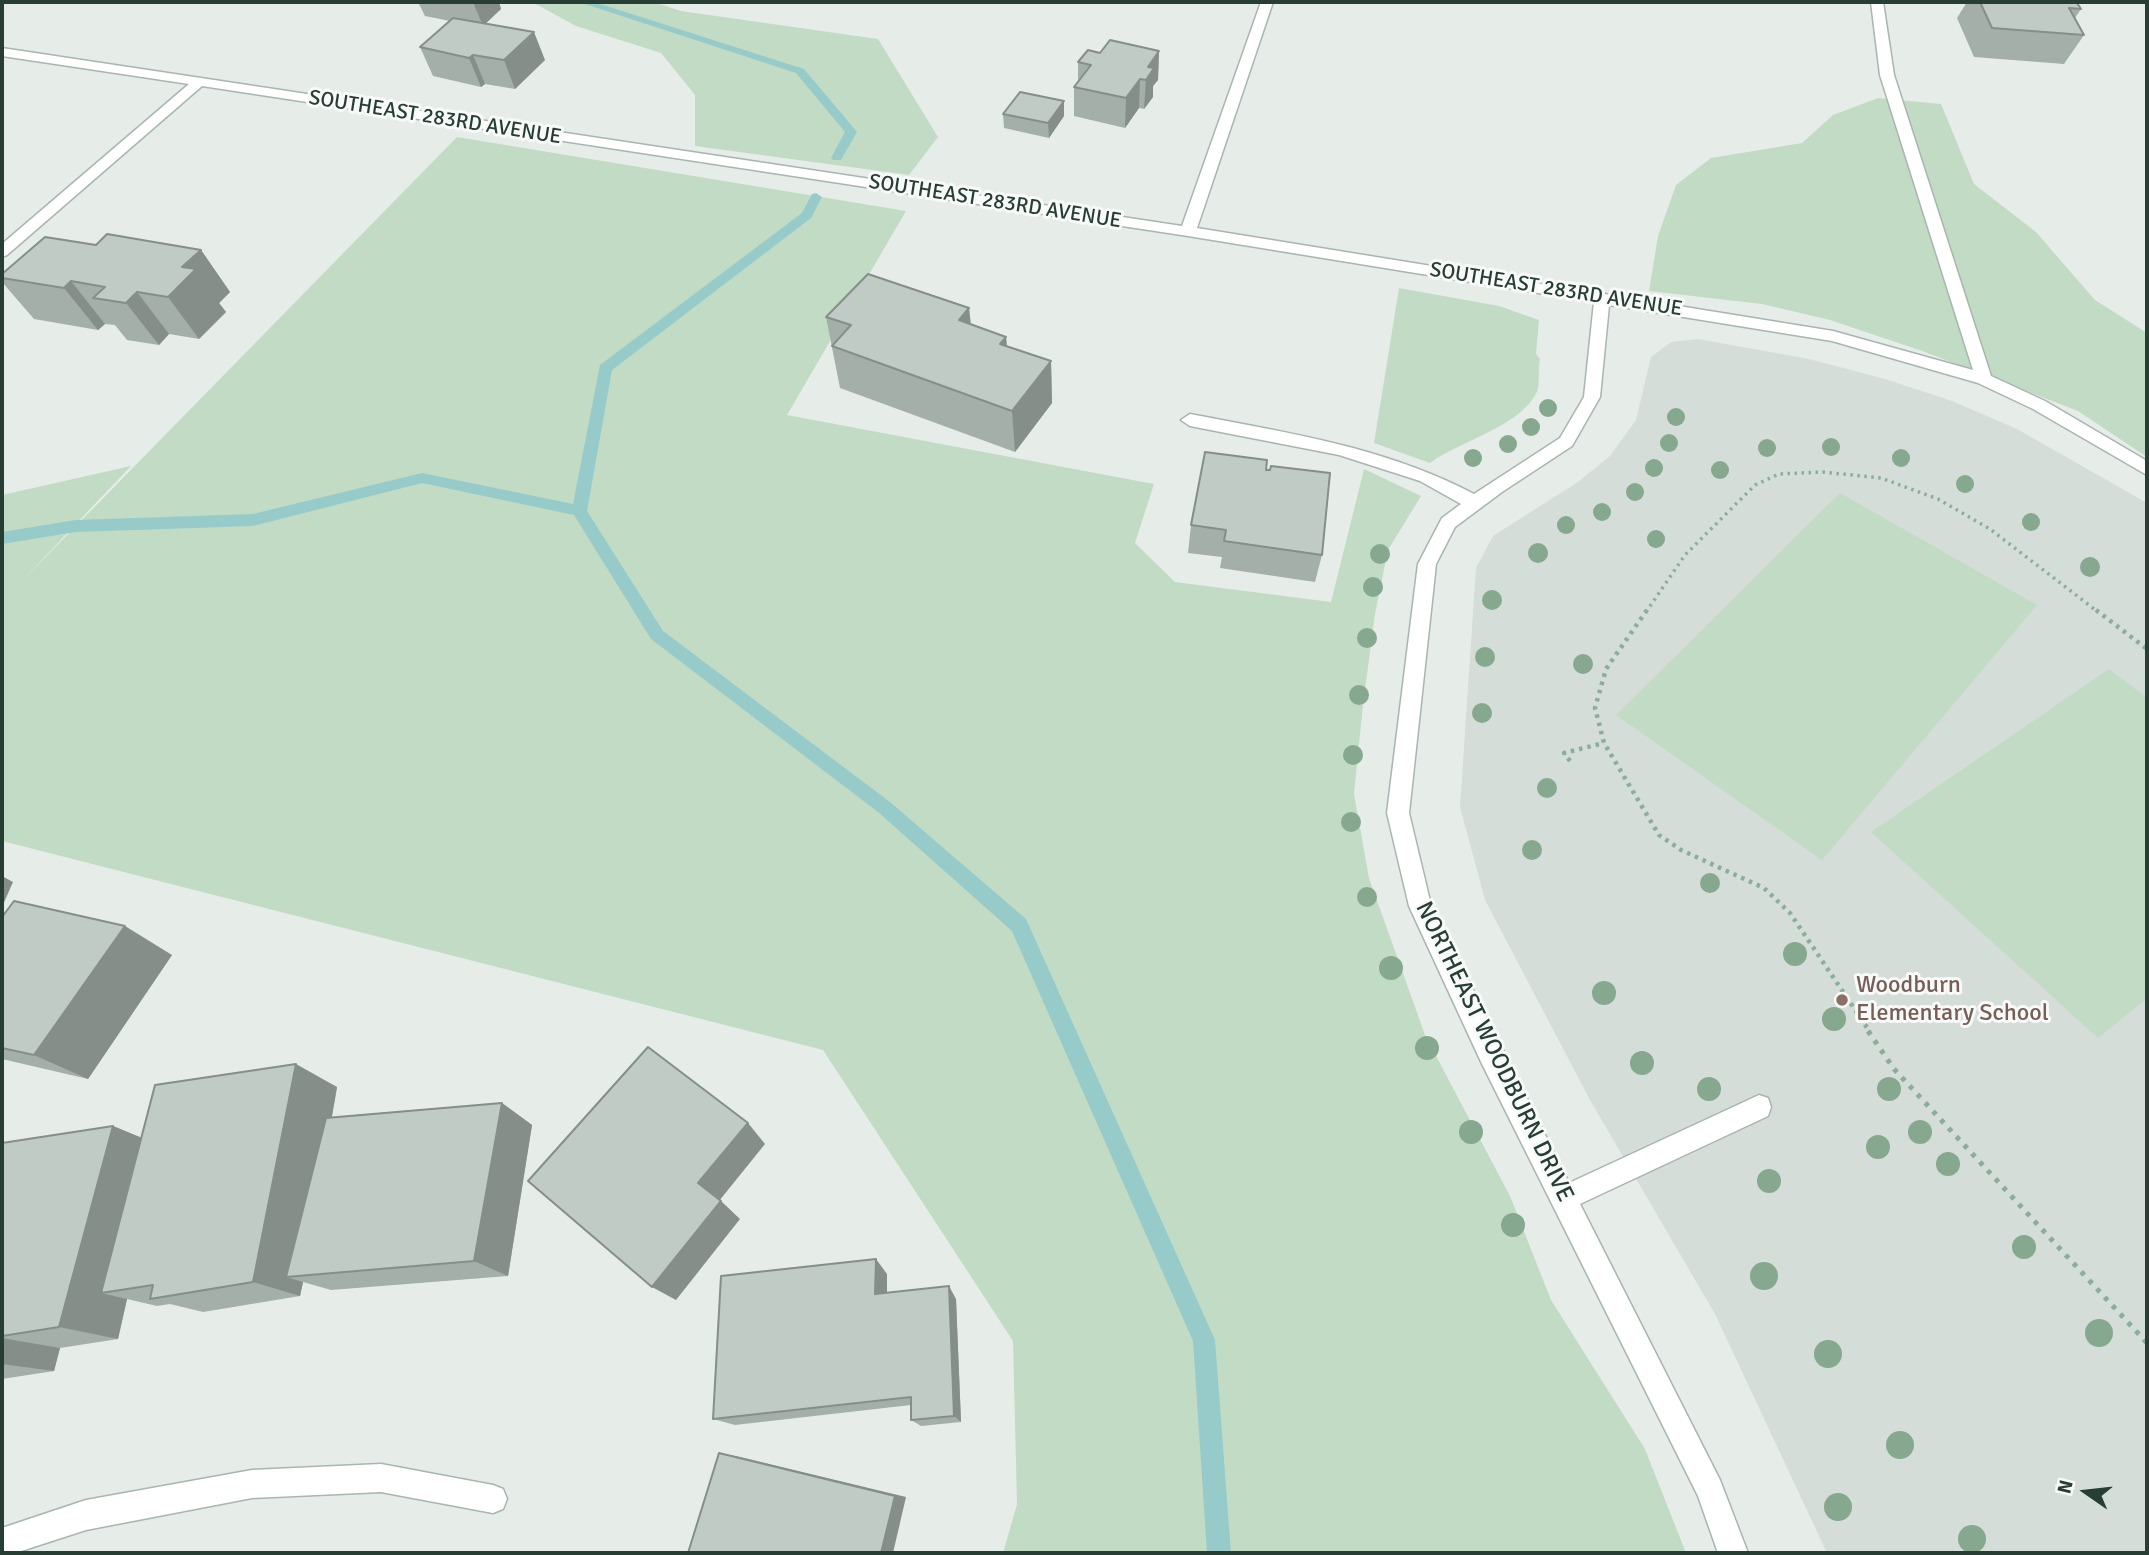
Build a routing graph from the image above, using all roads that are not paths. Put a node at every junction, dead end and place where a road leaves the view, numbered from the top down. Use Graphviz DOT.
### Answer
graph roads {
  1 [pos="1267,2"];
  2 [pos="1877,2"];
  3 [pos="2,52"];
  4 [pos="199,82"];
  5 [pos="1188,231"];
  6 [pos="2,252"];
  7 [pos="1602,298"];
  8 [pos="1984,379"];
  9 [pos="1190,420"];
  10 [pos="2147,469"];
  11 [pos="1475,503"];
  12 [pos="1759,1107"];
  13 [pos="1564,1198"];
  14 [pos="493,1499"];
  15 [pos="2,1543"];
  16 [pos="1733,1553"];
  1 -- 5 [label="street"];
  2 -- 8 [label="street"];
  3 -- 4 [label="street, SOUTHEAST 283RD AVENUE"];
  4 -- 5 [label="street, SOUTHEAST 283RD AVENUE"];
  4 -- 6 [label="street"];
  5 -- 7 [label="street, SOUTHEAST 283RD AVENUE"];
  7 -- 8 [label="street, SOUTHEAST 283RD AVENUE"];
  7 -- 11 [label="street, NORTHEAST WOODBURN DRIVE"];
  8 -- 10 [label="street, SOUTHEAST 283RD AVENUE"];
  9 -- 11 [label="street"];
  11 -- 13 [label="street, NORTHEAST WOODBURN DRIVE"];
  12 -- 13 [label="street"];
  13 -- 16 [label="street, NORTHEAST WOODBURN DRIVE"];
  14 -- 15 [label="street"];
}
